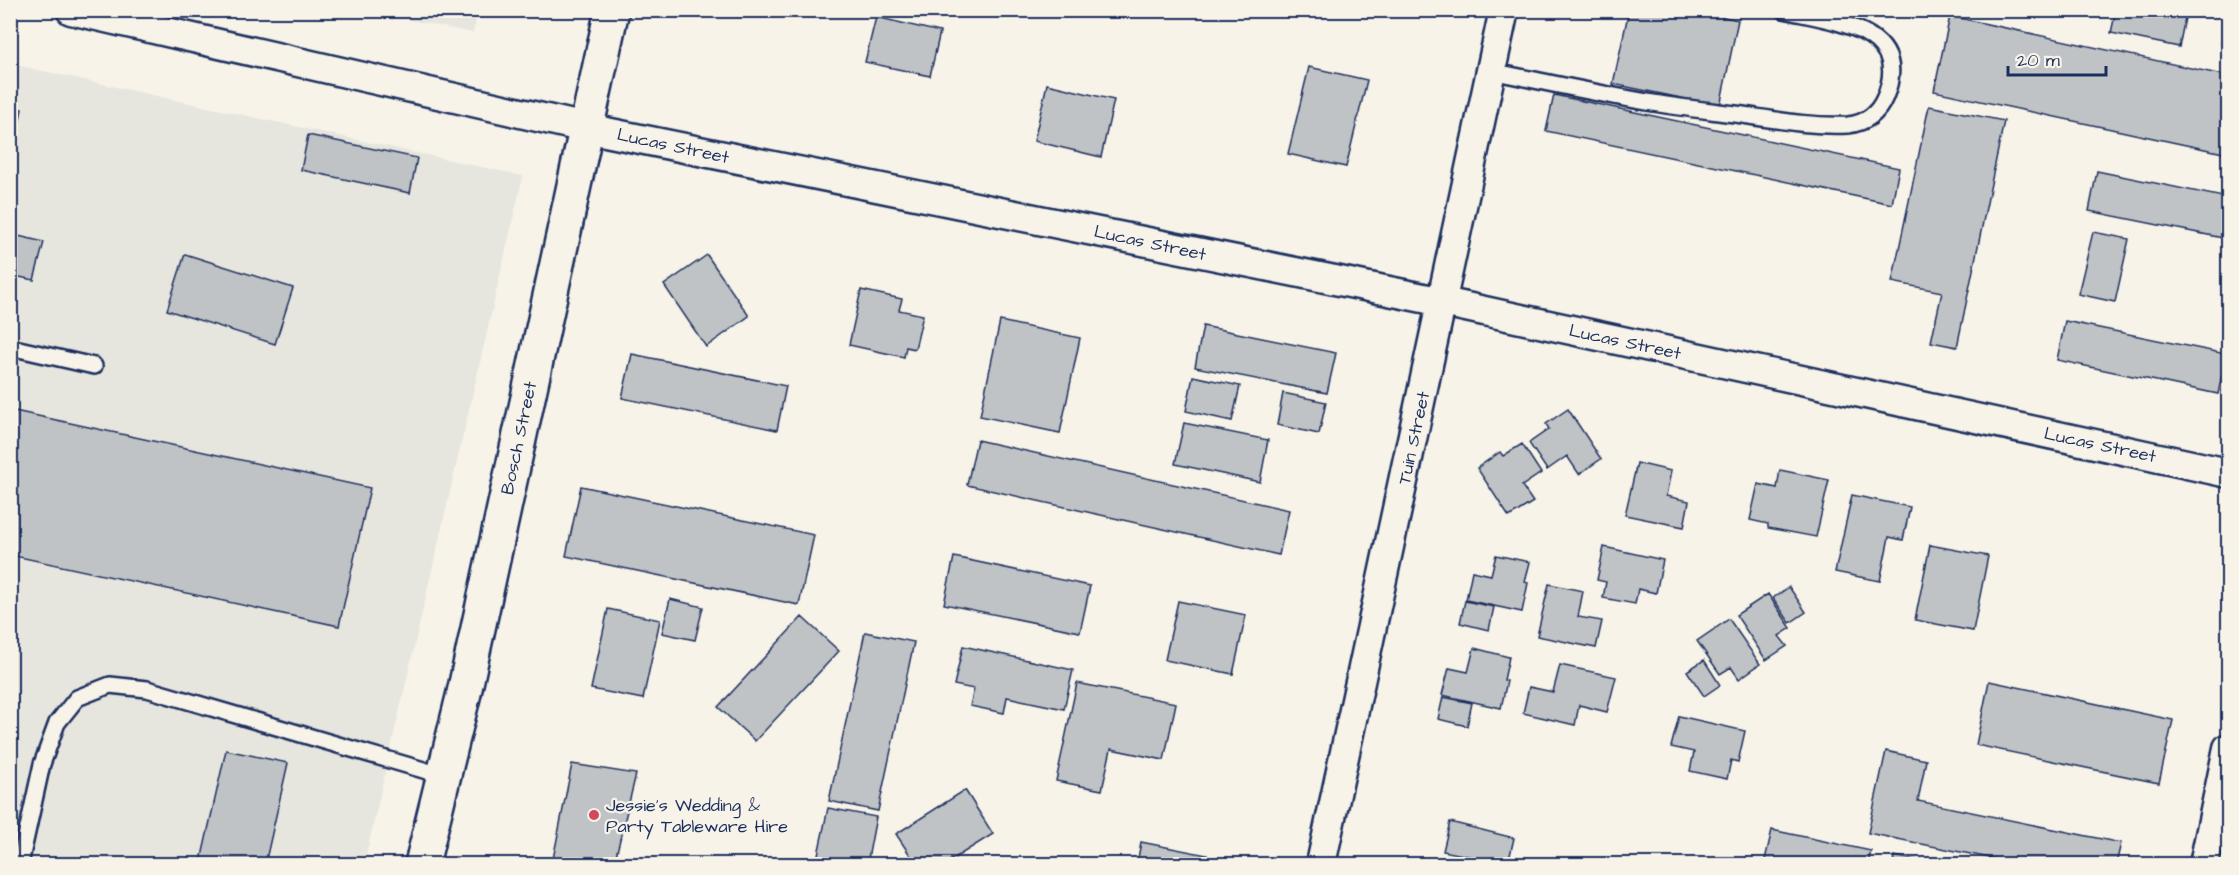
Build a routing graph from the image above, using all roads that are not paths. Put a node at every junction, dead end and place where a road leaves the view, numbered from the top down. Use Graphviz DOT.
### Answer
graph roads {
  1 [pos="71,10"];
  2 [pos="612,10"];
  3 [pos="1504,10"];
  4 [pos="1785,10"];
  5 [pos="1491,71"];
  6 [pos="586,128"];
  7 [pos="1443,302"];
  8 [pos="10,347"];
  9 [pos="94,366"];
  10 [pos="2229,473"];
  11 [pos="2229,748"];
  12 [pos="444,776"];
  13 [pos="21,864"];
  14 [pos="422,864"];
  15 [pos="1321,864"];
  16 [pos="2204,864"];
  1 -- 6 [label="street, Lucas Street"];
  2 -- 6 [label="street, Bosch Street"];
  3 -- 5 [label="street, Tuin Street"];
  4 -- 5 [label="lane"];
  5 -- 7 [label="street, Tuin Street"];
  6 -- 7 [label="street, Lucas Street"];
  6 -- 12 [label="street, Bosch Street"];
  7 -- 10 [label="street, Lucas Street"];
  7 -- 15 [label="street, Tuin Street"];
  8 -- 9 [label="lane"];
  11 -- 16 [label="street"];
  12 -- 13 [label="lane"];
  12 -- 14 [label="street, Bosch Street"];
}
